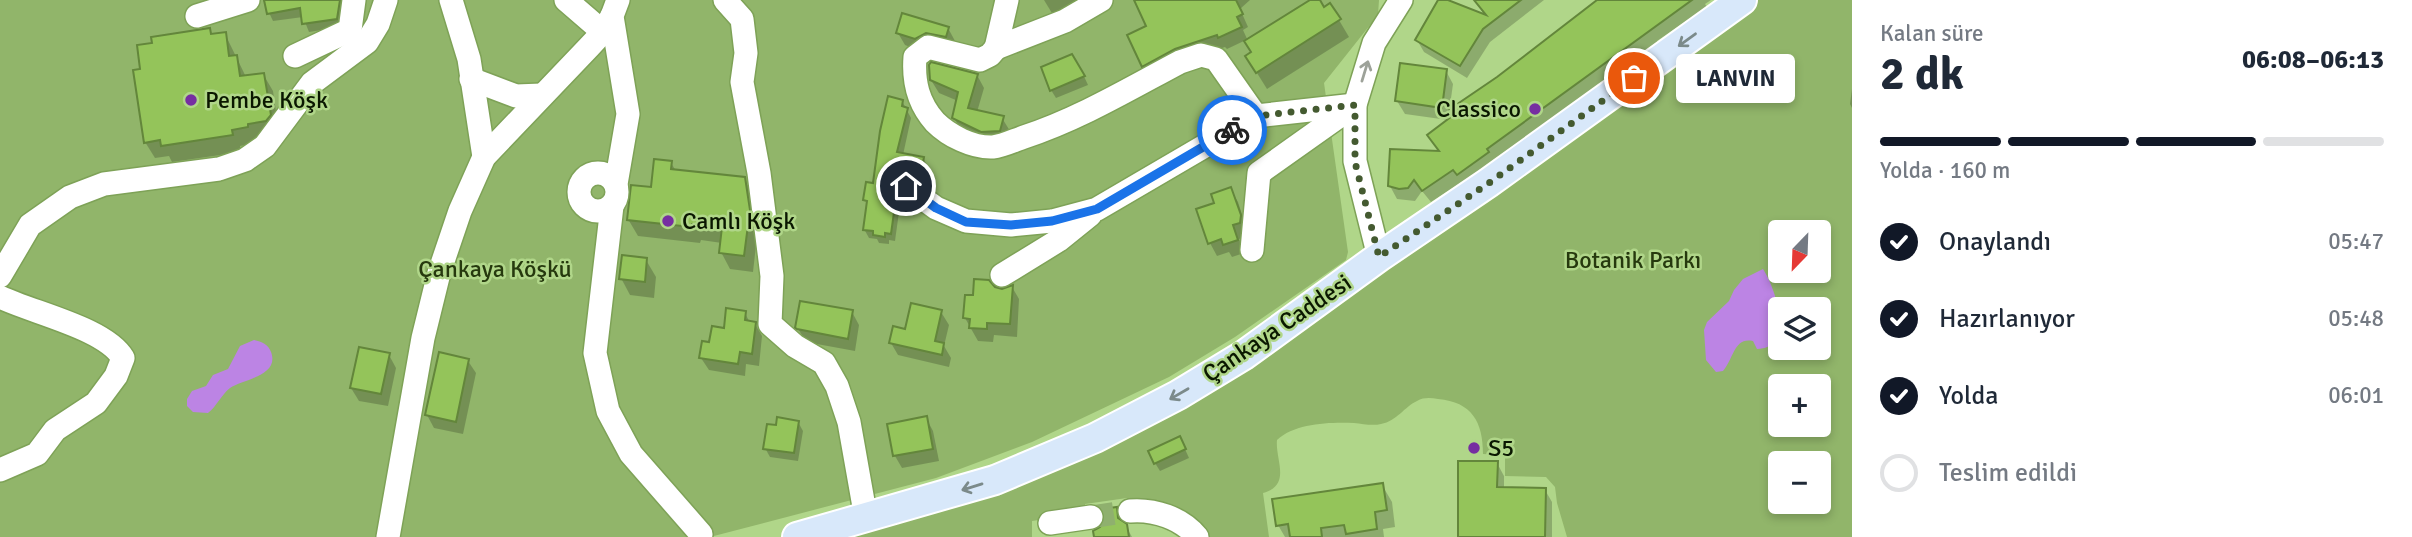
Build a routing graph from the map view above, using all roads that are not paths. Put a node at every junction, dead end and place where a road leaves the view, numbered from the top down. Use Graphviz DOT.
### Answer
graph roads {
  1 [pos="248,0"];
  2 [pos="354,0"];
  3 [pos="386,0"];
  4 [pos="451,0"];
  5 [pos="566,0"];
  6 [pos="725,0"];
  7 [pos="1007,0"];
  8 [pos="1101,0"];
  9 [pos="1742,0"];
  10 [pos="1397,2"];
  11 [pos="197,16"];
  12 [pos="611,16"];
  13 [pos="996,48"];
  14 [pos="295,55"];
  15 [pos="471,79"];
  16 [pos="541,94"];
  17 [pos="1355,105"];
  18 [pos="1256,116"];
  19 [pos="484,157"];
  20 [pos="906,186"];
  21 [pos="1097,209"];
  22 [pos="1252,250"];
  23 [pos="1379,257"];
  24 [pos="0,275"];
  25 [pos="1002,275"];
  26 [pos="0,297"];
  27 [pos="0,470"];
  28 [pos="1130,511"];
  29 [pos="1091,517"];
  30 [pos="866,518"];
  31 [pos="1050,523"];
  32 [pos="701,534"];
  33 [pos="388,537"];
  34 [pos="797,537"];
  35 [pos="1197,537"];
  1 -- 11 [label="street"];
  2 -- 14 [label="street"];
  3 -- 24 [label="street"];
  4 -- 15 [label="street"];
  5 -- 12 [label="street"];
  6 -- 30 [label="street"];
  7 -- 13 [label="street"];
  8 -- 13 [label="street"];
  9 -- 23 [label="main road, Çankaya Caddesi, one-way"];
  17 -- 10 [label="street, one-way"];
  12 -- 16 [label="street"];
  12 -- 32 [label="street"];
  13 -- 18 [label="street"];
  15 -- 16 [label="street"];
  15 -- 19 [label="street"];
  16 -- 19 [label="street"];
  17 -- 18 [label="street"];
  17 -- 22 [label="street"];
  17 -- 23 [label="street"];
  18 -- 21 [label="street"];
  19 -- 33 [label="street"];
  20 -- 21 [label="street"];
  21 -- 25 [label="street"];
  23 -- 30 [label="main road, Çankaya Caddesi, one-way"];
  26 -- 27 [label="street"];
  28 -- 35 [label="street"];
  29 -- 31 [label="street"];
  30 -- 34 [label="main road, Çankaya Caddesi"];
}
